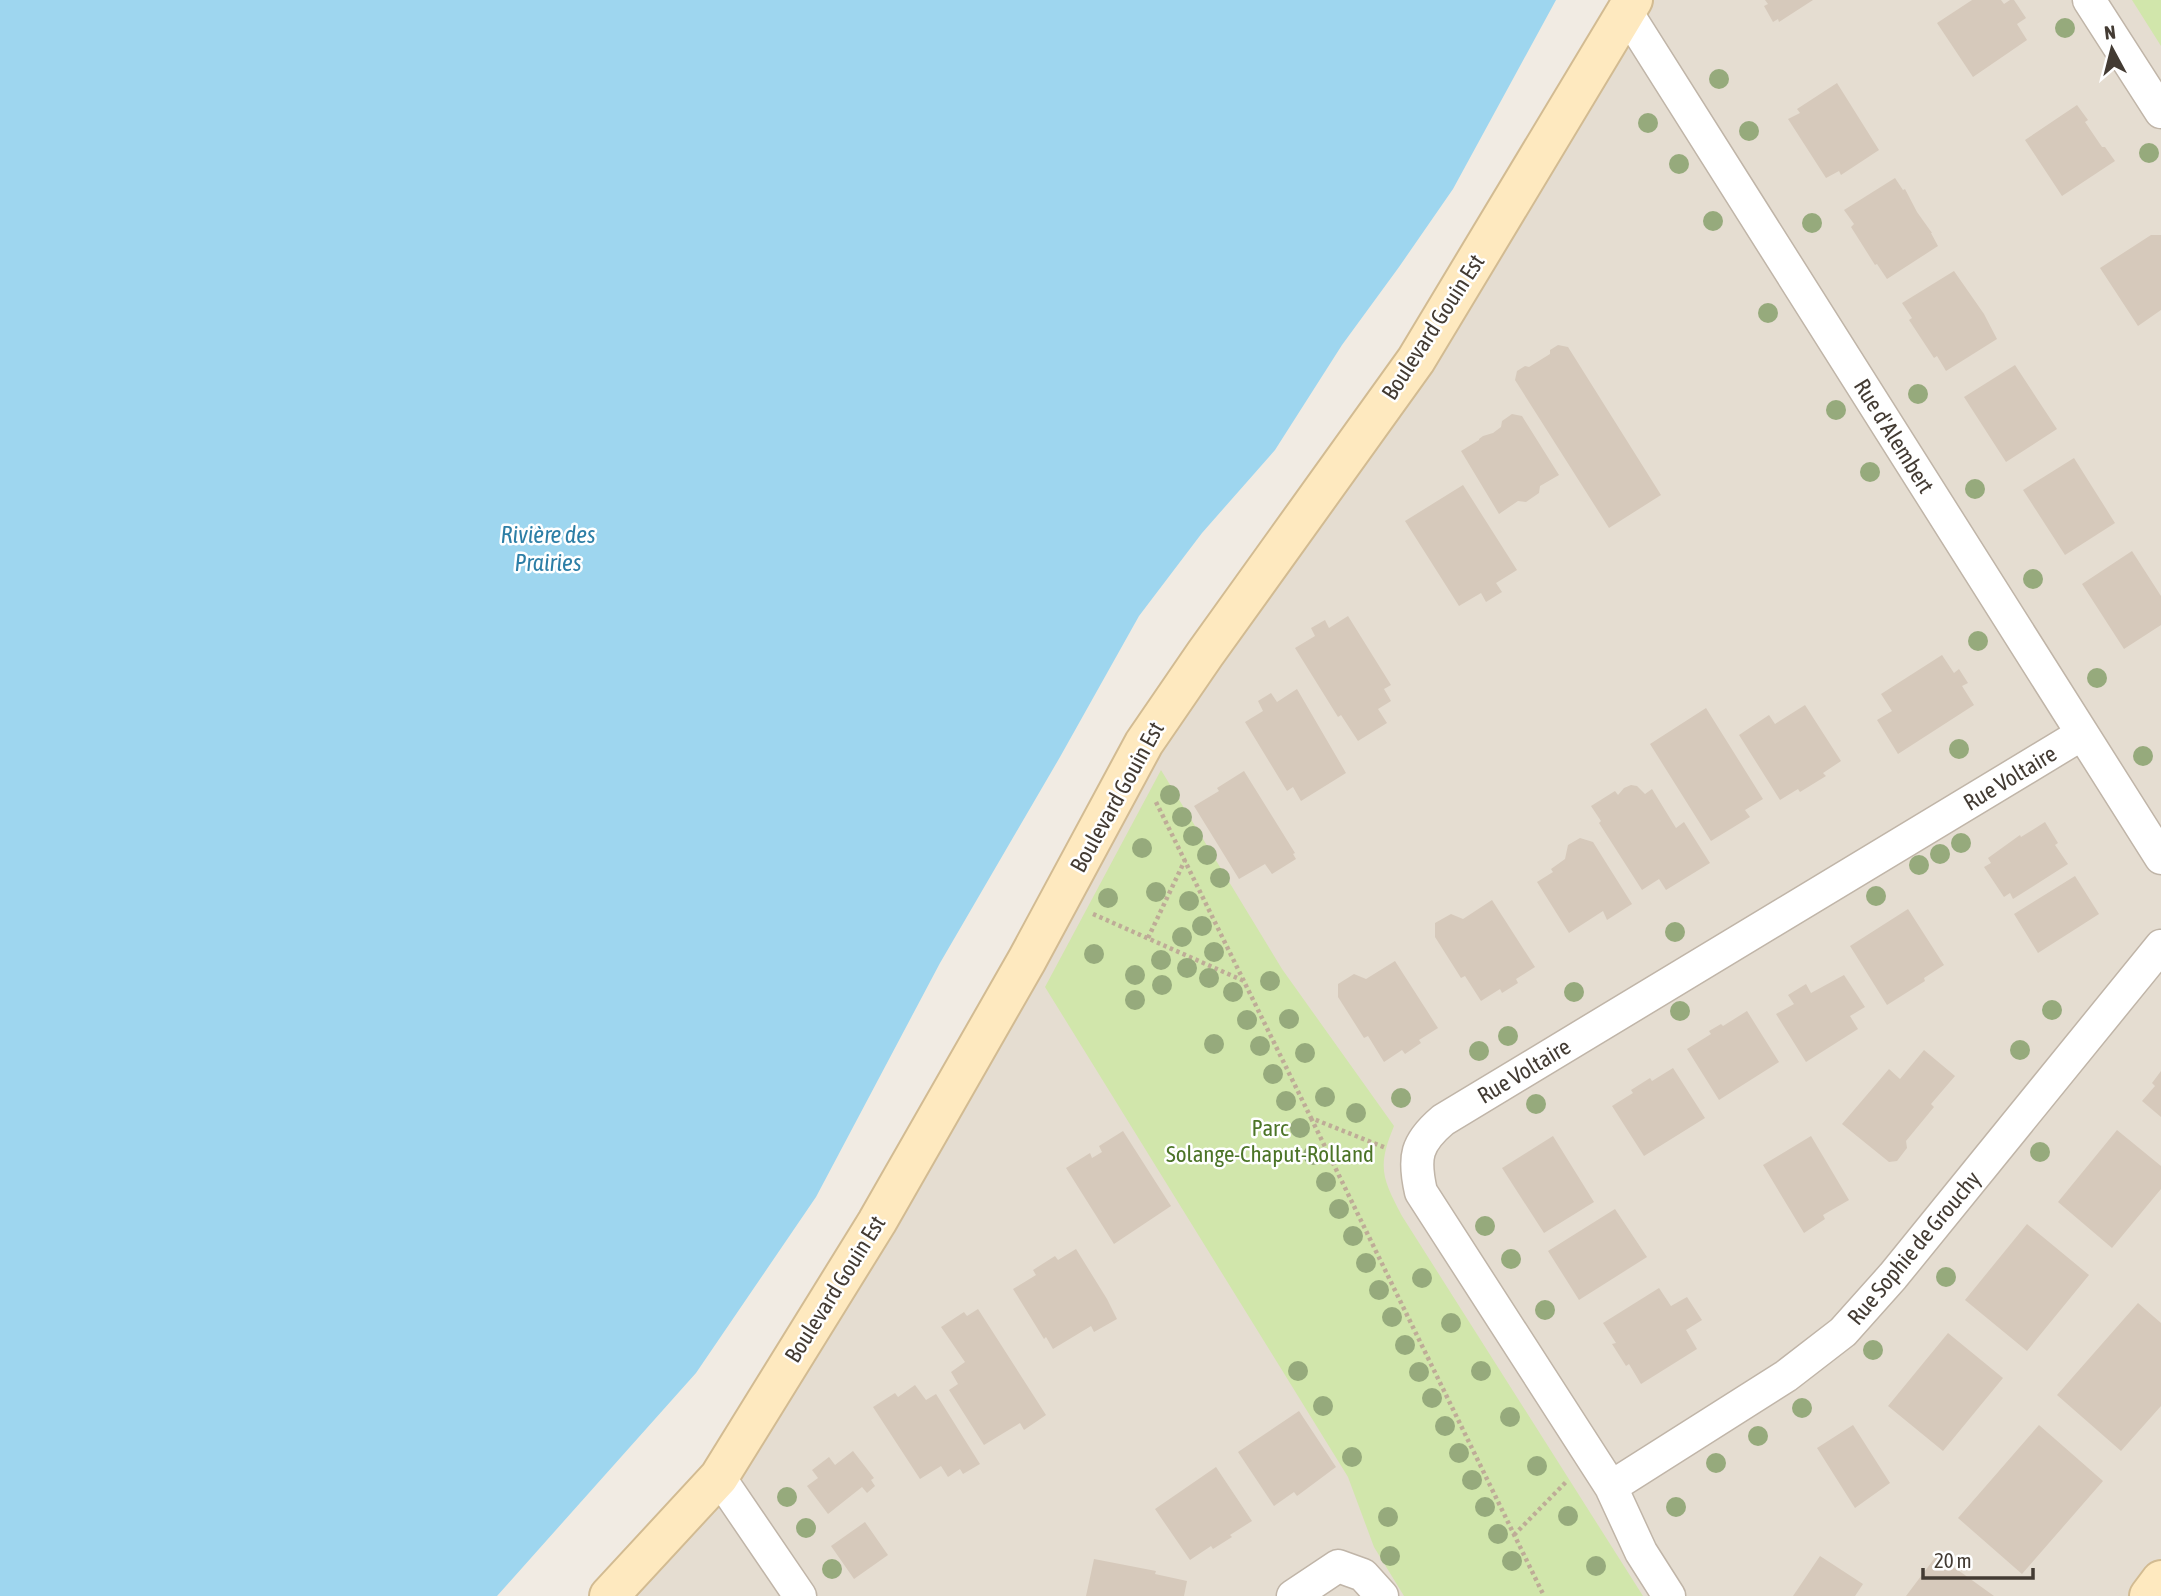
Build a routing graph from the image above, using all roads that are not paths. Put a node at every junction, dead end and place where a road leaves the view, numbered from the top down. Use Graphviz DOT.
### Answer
graph roads {
  1 [pos="2090,0"];
  2 [pos="1630,7"];
  3 [pos="2161,112"];
  4 [pos="2082,734"];
  5 [pos="2161,858"];
  6 [pos="2161,946"];
  7 [pos="719,1477"];
  8 [pos="1611,1487"];
  9 [pos="2161,1580"];
  10 [pos="609,1596"];
  11 [pos="800,1596"];
  12 [pos="1293,1596"];
  13 [pos="1382,1596"];
  14 [pos="1669,1596"];
  15 [pos="2149,1596"];
  1 -- 3 [label="street"];
  2 -- 4 [label="street, Rue d'Alembert"];
  2 -- 7 [label="street, Boulevard Gouin Est"];
  4 -- 5 [label="street, Rue d'Alembert"];
  4 -- 8 [label="street, Rue Voltaire"];
  6 -- 8 [label="street, Rue Sophie de Grouchy"];
  7 -- 10 [label="street, Boulevard Gouin Est"];
  7 -- 11 [label="street"];
  8 -- 14 [label="street"];
  9 -- 15 [label="street"];
  12 -- 13 [label="street"];
}
